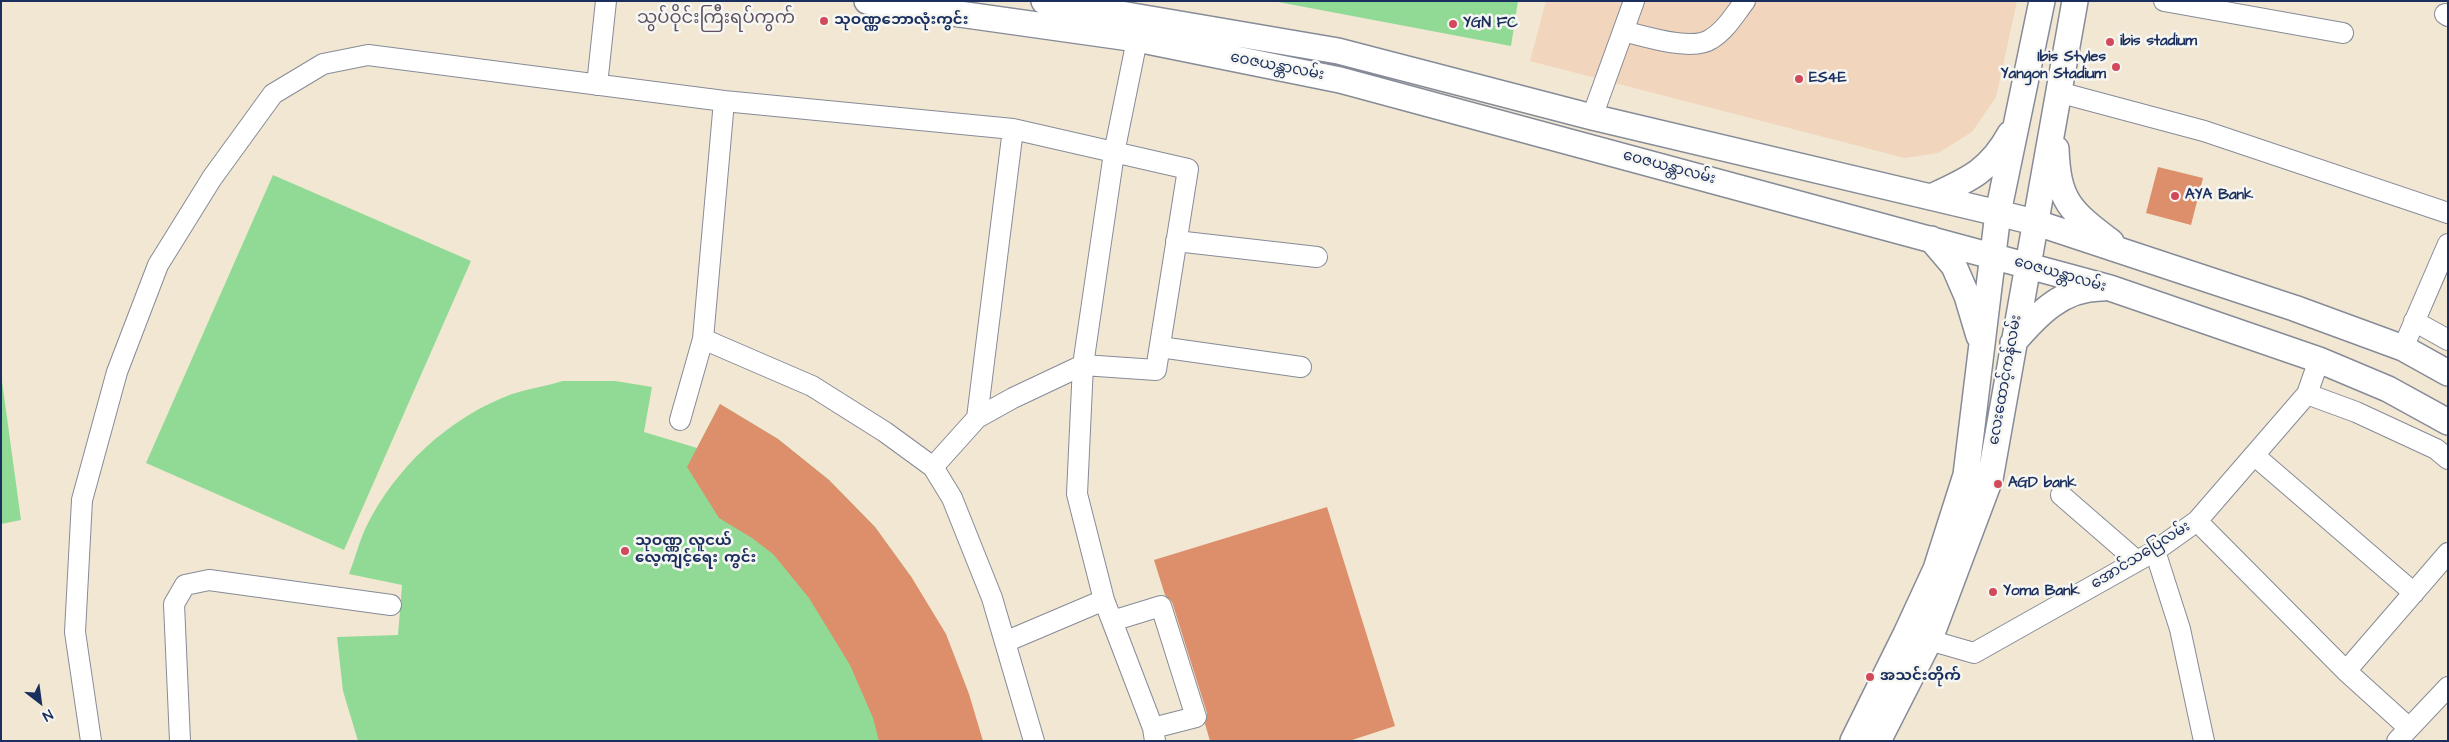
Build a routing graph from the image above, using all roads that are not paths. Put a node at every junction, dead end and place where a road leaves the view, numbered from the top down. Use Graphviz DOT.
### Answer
graph roads {
  1 [pos="606,1"];
  2 [pos="867,1"];
  3 [pos="1044,1"];
  4 [pos="1634,1"];
  5 [pos="1746,1"];
  6 [pos="2042,1"];
  7 [pos="2075,1"];
  8 [pos="2164,1"];
  9 [pos="1140,29"];
  10 [pos="1623,31"];
  11 [pos="2343,33"];
  12 [pos="597,85"];
  13 [pos="724,101"];
  14 [pos="2056,101"];
  15 [pos="1592,116"];
  16 [pos="2020,116"];
  17 [pos="1013,129"];
  18 [pos="1114,152"];
  19 [pos="1931,197"];
  20 [pos="1998,213"];
  21 [pos="2448,213"];
  22 [pos="2034,222"];
  23 [pos="1931,239"];
  24 [pos="1176,242"];
  25 [pos="2448,244"];
  26 [pos="2125,252"];
  27 [pos="1993,256"];
  28 [pos="1317,258"];
  29 [pos="2026,264"];
  30 [pos="2110,288"];
  31 [pos="2414,321"];
  32 [pos="703,339"];
  33 [pos="2448,340"];
  34 [pos="1982,345"];
  35 [pos="2012,345"];
  36 [pos="1160,348"];
  37 [pos="2403,348"];
  38 [pos="2319,360"];
  39 [pos="1083,365"];
  40 [pos="1301,367"];
  41 [pos="2448,373"];
  42 [pos="2307,394"];
  43 [pos="976,418"];
  44 [pos="680,420"];
  45 [pos="2448,422"];
  46 [pos="2255,456"];
  47 [pos="2448,459"];
  48 [pos="933,467"];
  49 [pos="2061,495"];
  50 [pos="2197,521"];
  51 [pos="2155,551"];
  52 [pos="2448,553"];
  53 [pos="2137,561"];
  54 [pos="2414,593"];
  55 [pos="1104,600"];
  56 [pos="391,605"];
  57 [pos="1112,621"];
  58 [pos="1918,637"];
  59 [pos="1005,642"];
  60 [pos="2346,671"];
  61 [pos="2448,688"];
  62 [pos="2403,734"];
  63 [pos="1154,735"];
  64 [pos="91,741"];
  65 [pos="180,741"];
  66 [pos="1034,741"];
  67 [pos="1853,741"];
  68 [pos="1878,741"];
  69 [pos="2204,741"];
  1 -- 12 [label="street"];
  2 -- 9 [label="main road, ဝေဇယန္တာလမ်း"];
  3 -- 9 [label="main road, ဝေဇယန္တာလမ်း"];
  4 -- 10 [label="street"];
  5 -- 10 [label="street"];
  6 -- 16 [label="main road, လေးထောင့်ကန်လမ်း"];
  7 -- 14 [label="main road, လေးထောင့်ကန်လမ်း"];
  8 -- 11 [label="street"];
  9 -- 15 [label="main road, ဝေဇယန္တာလမ်း"];
  9 -- 18 [label="street"];
  9 -- 23 [label="main road, ဝေဇယန္တာလမ်း"];
  10 -- 15 [label="street"];
  12 -- 13 [label="street"];
  12 -- 64 [label="street"];
  13 -- 17 [label="street"];
  13 -- 32 [label="street"];
  14 -- 21 [label="street"];
  14 -- 22 [label="main road, လေးထောင့်ကန်လမ်း"];
  14 -- 26 [label="main road"];
  15 -- 19 [label="main road, ဝေဇယန္တာလမ်း"];
  16 -- 19 [label="main road"];
  16 -- 20 [label="main road, လေးထောင့်ကန်လမ်း"];
  17 -- 18 [label="street"];
  17 -- 43 [label="street"];
  18 -- 24 [label="street"];
  18 -- 39 [label="street"];
  19 -- 20 [label="main road, ဝေဇယန္တာလမ်း"];
  20 -- 22 [label="main road, ဝေဇယန္တာလမ်း"];
  20 -- 27 [label="main road, လေးထောင့်ကန်လမ်း"];
  22 -- 26 [label="main road, ဝေဇယန္တာလမ်း"];
  22 -- 29 [label="main road, လေးထောင့်ကန်လမ်း"];
  23 -- 27 [label="main road, ဝေဇယန္တာလမ်း"];
  23 -- 34 [label="main road"];
  24 -- 28 [label="street"];
  24 -- 36 [label="street"];
  25 -- 31 [label="street"];
  26 -- 37 [label="main road, ဝေဇယန္တာလမ်း"];
  27 -- 29 [label="main road, ဝေဇယန္တာလမ်း"];
  27 -- 34 [label="main road, လေးထောင့်ကန်လမ်း"];
  29 -- 30 [label="main road, ဝေဇယန္တာလမ်း"];
  29 -- 35 [label="main road, လေးထောင့်ကန်လမ်း"];
  30 -- 35 [label="main road"];
  30 -- 38 [label="main road, ဝေဇယန္တာလမ်း"];
  31 -- 33 [label="street"];
  31 -- 37 [label="street"];
  32 -- 44 [label="street"];
  32 -- 48 [label="street"];
  34 -- 58 [label="main road, လေးထောင့်ကန်လမ်း"];
  35 -- 58 [label="main road, လေးထောင့်ကန်လမ်း"];
  36 -- 39 [label="street"];
  36 -- 40 [label="street"];
  37 -- 41 [label="main road, ဝေဇယန္တာလမ်း"];
  38 -- 42 [label="street, အောင်သပြေလမ်း"];
  38 -- 45 [label="main road, ဝေဇယန္တာလမ်း"];
  39 -- 43 [label="street"];
  39 -- 55 [label="street"];
  42 -- 46 [label="street, အောင်သပြေလမ်း"];
  42 -- 47 [label="street"];
  43 -- 48 [label="street"];
  46 -- 50 [label="street, အောင်သပြေလမ်း"];
  46 -- 54 [label="street"];
  48 -- 59 [label="street"];
  49 -- 53 [label="street"];
  50 -- 51 [label="street, အောင်သပြေလမ်း"];
  50 -- 60 [label="street"];
  51 -- 53 [label="street, အောင်သပြေလမ်း"];
  51 -- 69 [label="street"];
  52 -- 54 [label="street"];
  53 -- 58 [label="street, အောင်သပြေလမ်း"];
  54 -- 60 [label="street"];
  55 -- 57 [label="street"];
  55 -- 59 [label="street"];
  56 -- 65 [label="street"];
  57 -- 63 [label="street"];
  57 -- 63 [label="street"];
  58 -- 67 [label="main road, လေးထောင့်ကန်လမ်း"];
  58 -- 68 [label="main road, လေးထောင့်ကန်လမ်း"];
  59 -- 66 [label="street"];
  60 -- 62 [label="street"];
  61 -- 62 [label="street"];
}
